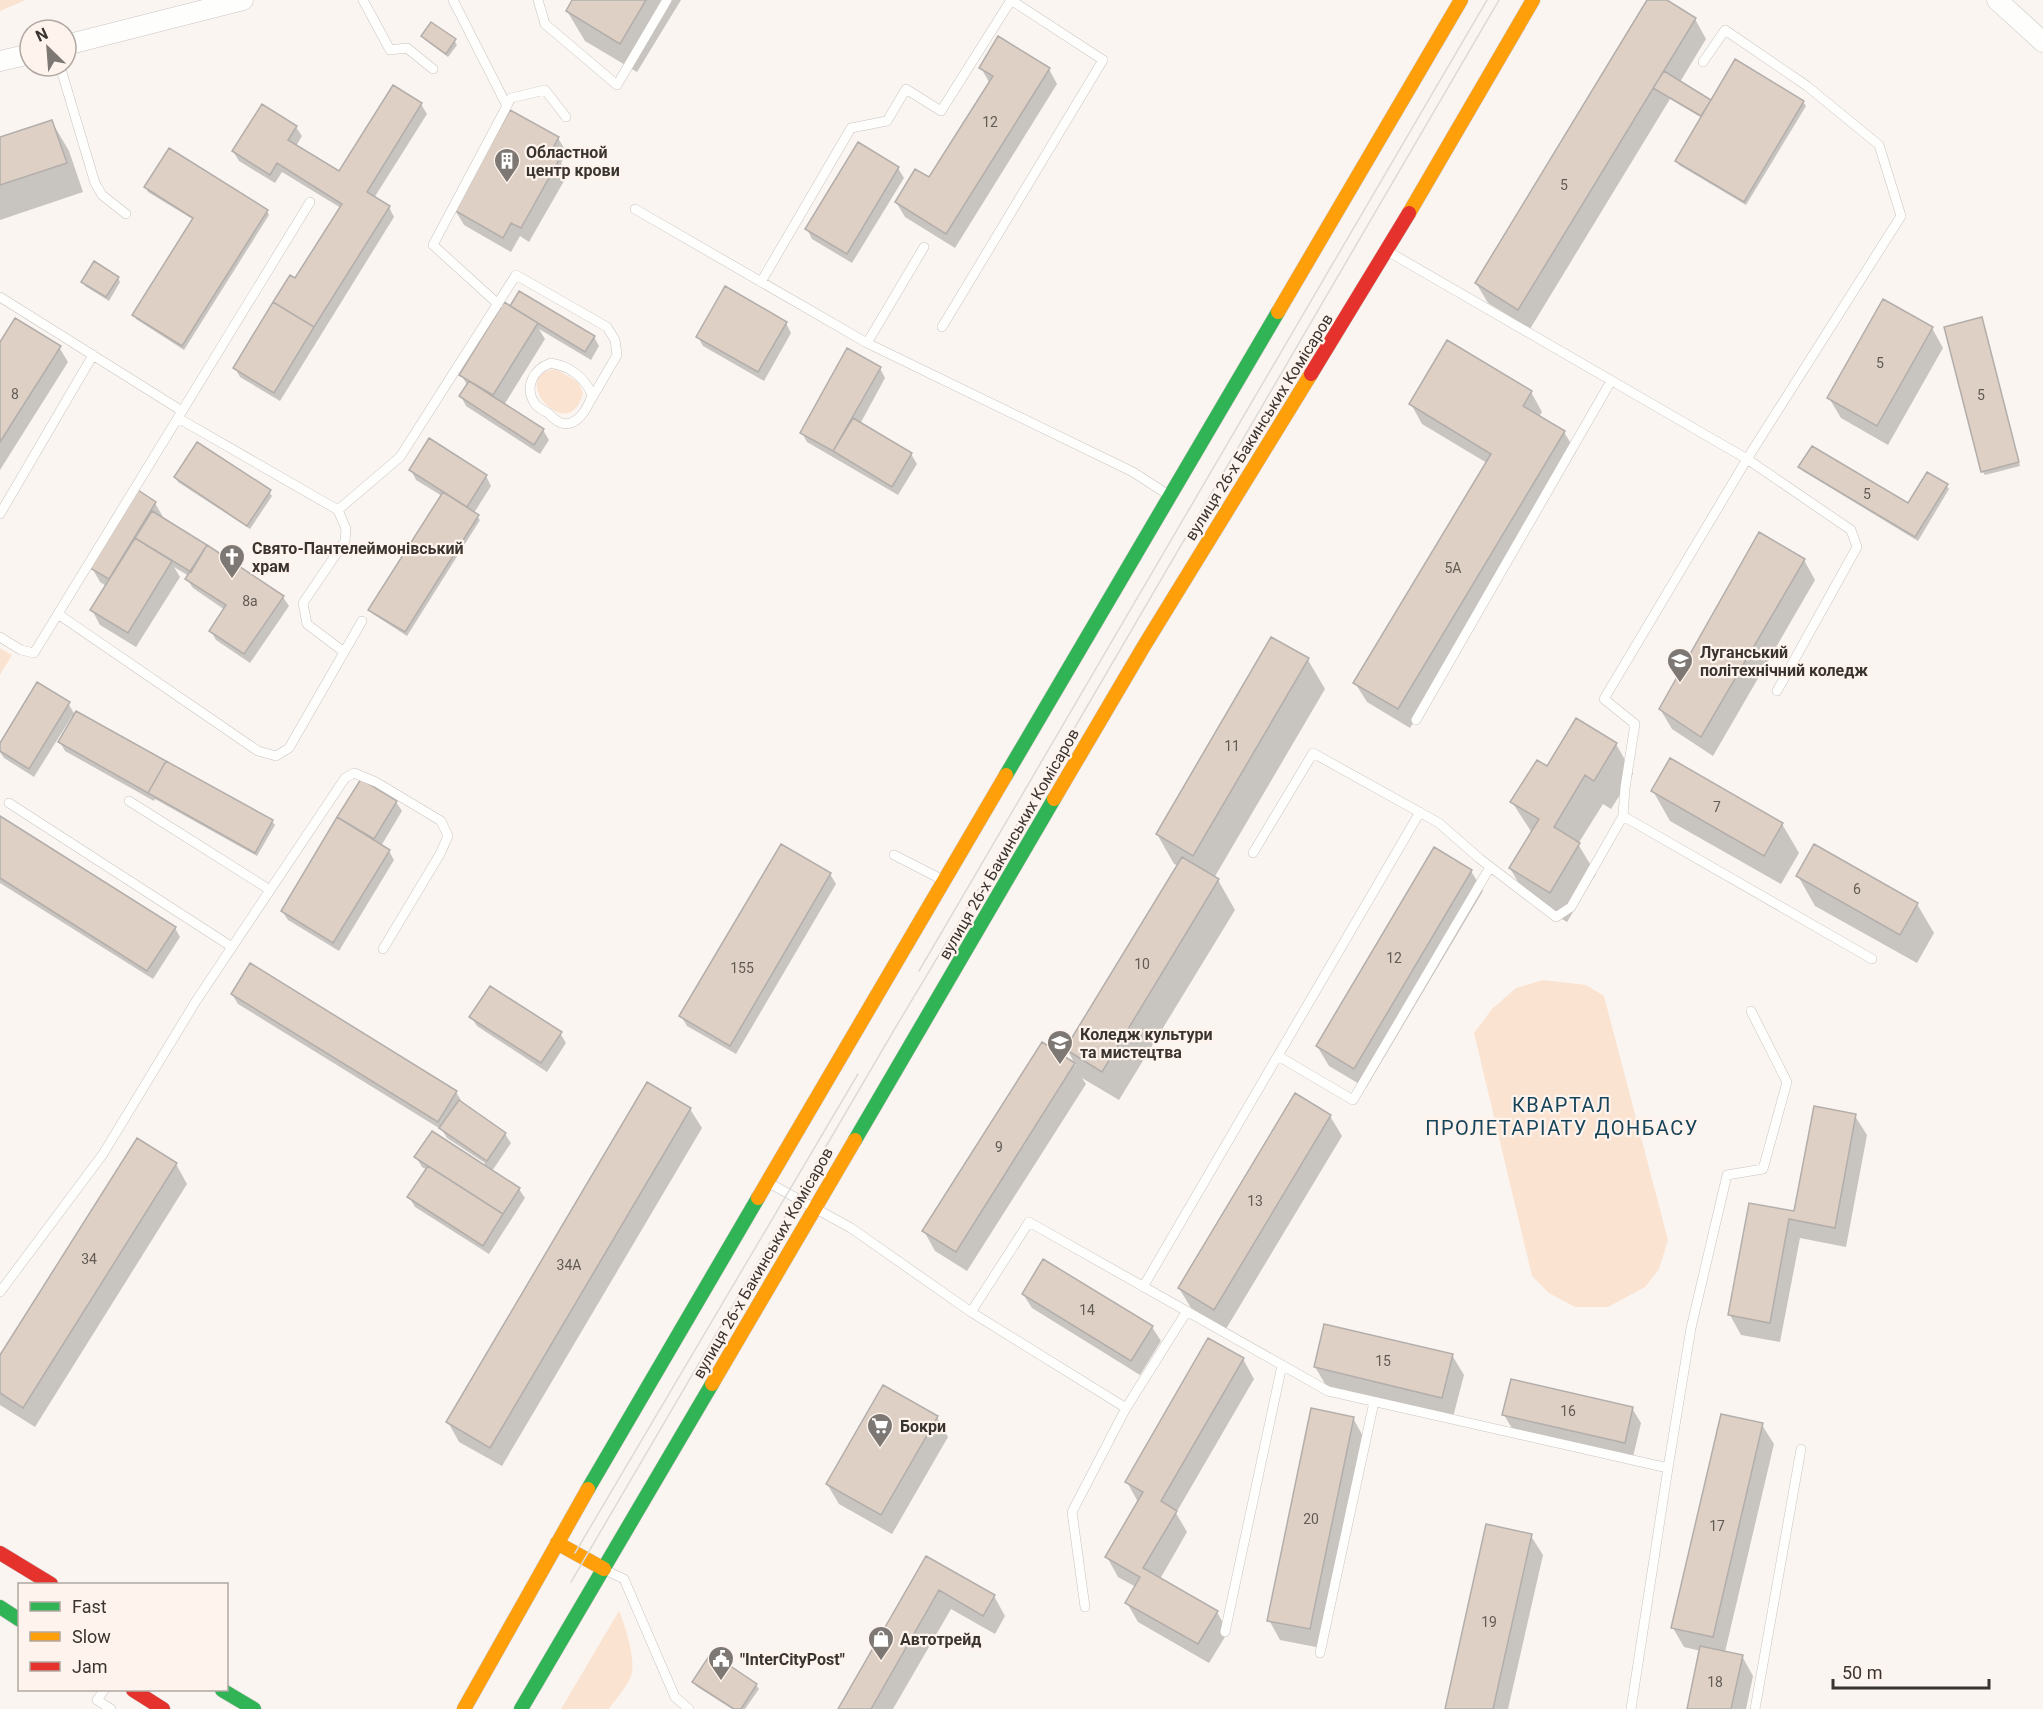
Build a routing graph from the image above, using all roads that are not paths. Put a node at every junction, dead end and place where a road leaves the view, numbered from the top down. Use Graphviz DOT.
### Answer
graph roads {
  1 [pos="243,0"];
  2 [pos="363,0"];
  3 [pos="453,0"];
  4 [pos="538,0"];
  5 [pos="668,0"];
  6 [pos="1011,0"];
  7 [pos="1461,0"];
  8 [pos="1533,0"];
  9 [pos="1997,0"];
  10 [pos="78,42"];
  11 [pos="2043,42"];
  12 [pos="18,57"];
  13 [pos="0,61"];
  14 [pos="1703,62"];
  15 [pos="433,69"];
  16 [pos="64,78"];
  17 [pos="507,106"];
  18 [pos="566,117"];
  19 [pos="310,201"];
  20 [pos="635,209"];
  21 [pos="126,214"];
  22 [pos="924,247"];
  23 [pos="1387,251"];
  24 [pos="761,282"];
  25 [pos="0,297"];
  26 [pos="498,304"];
  27 [pos="942,327"];
  28 [pos="867,343"];
  29 [pos="93,355"];
  30 [pos="1611,381"];
  31 [pos="589,404"];
  32 [pos="180,414"];
  33 [pos="1747,459"];
  34 [pos="1169,495"];
  35 [pos="338,510"];
  36 [pos="0,514"];
  37 [pos="58,614"];
  38 [pos="362,621"];
  39 [pos="0,637"];
  40 [pos="344,652"];
  41 [pos="1777,691"];
  42 [pos="1416,720"];
  43 [pos="129,801"];
  44 [pos="9,803"];
  45 [pos="1420,812"];
  46 [pos="1623,816"];
  47 [pos="1253,853"];
  48 [pos="894,855"];
  49 [pos="1491,867"];
  50 [pos="944,880"];
  51 [pos="270,890"];
  52 [pos="232,947"];
  53 [pos="383,949"];
  54 [pos="1872,959"];
  55 [pos="1751,1011"];
  56 [pos="1278,1056"];
  57 [pos="767,1182"];
  58 [pos="813,1208"];
  59 [pos="1143,1287"];
  60 [pos="0,1292"];
  61 [pos="971,1311"];
  62 [pos="1187,1311"];
  63 [pos="1282,1365"];
  64 [pos="1374,1402"];
  65 [pos="1126,1408"];
  66 [pos="1801,1449"];
  67 [pos="1668,1468"];
  68 [pos="557,1543"];
  69 [pos="0,1553"];
  70 [pos="603,1569"];
  71 [pos="49,1583"];
  72 [pos="1085,1607"];
  73 [pos="0,1608"];
  74 [pos="18,1619"];
  75 [pos="1225,1632"];
  76 [pos="1320,1653"];
  77 [pos="103,1691"];
  78 [pos="136,1691"];
  79 [pos="225,1691"];
  80 [pos="111,1709"];
  81 [pos="164,1709"];
  82 [pos="254,1709"];
  83 [pos="464,1709"];
  84 [pos="521,1709"];
  85 [pos="689,1709"];
  86 [pos="1630,1709"];
  87 [pos="1755,1709"];
  1 -- 10 [label="street"];
  2 -- 15 [label="lane"];
  3 -- 17 [label="lane"];
  4 -- 5 [label="lane"];
  6 -- 24 [label="lane"];
  6 -- 27 [label="lane"];
  7 -- 34 [label="street"];
  8 -- 23 [label="street, вулиця 26-х Бакинських Комісаров"];
  9 -- 11 [label="street"];
  12 -- 13 [label="street"];
  14 -- 33 [label="lane"];
  16 -- 21 [label="lane"];
  17 -- 18 [label="lane"];
  17 -- 26 [label="lane"];
  19 -- 32 [label="lane"];
  20 -- 24 [label="lane"];
  22 -- 28 [label="lane"];
  23 -- 30 [label="lane"];
  23 -- 58 [label="street, вулиця 26-х Бакинських Комісаров"];
  24 -- 28 [label="lane"];
  25 -- 29 [label="lane"];
  26 -- 31 [label="lane"];
  26 -- 35 [label="lane"];
  28 -- 34 [label="lane"];
  29 -- 32 [label="lane"];
  29 -- 36 [label="lane"];
  30 -- 33 [label="lane"];
  30 -- 42 [label="lane"];
  31 -- 31 [label="lane"];
  32 -- 35 [label="lane"];
  32 -- 37 [label="lane"];
  33 -- 41 [label="lane"];
  33 -- 46 [label="lane"];
  34 -- 50 [label="street"];
  35 -- 40 [label="lane"];
  37 -- 39 [label="lane"];
  37 -- 40 [label="lane"];
  38 -- 40 [label="lane"];
  43 -- 51 [label="lane"];
  44 -- 52 [label="lane"];
  45 -- 47 [label="lane"];
  45 -- 49 [label="lane"];
  45 -- 56 [label="lane"];
  46 -- 49 [label="lane"];
  46 -- 54 [label="lane"];
  48 -- 50 [label="lane"];
  49 -- 56 [label="lane"];
  50 -- 57 [label="street"];
  51 -- 52 [label="lane"];
  51 -- 53 [label="lane"];
  52 -- 60 [label="lane"];
  55 -- 67 [label="lane"];
  56 -- 59 [label="lane"];
  57 -- 58 [label="lane"];
  57 -- 68 [label="street"];
  58 -- 61 [label="lane"];
  58 -- 70 [label="street, вулиця 26-х Бакинських Комісаров"];
  59 -- 61 [label="lane"];
  59 -- 62 [label="lane"];
  61 -- 65 [label="lane"];
  62 -- 63 [label="lane"];
  62 -- 65 [label="lane"];
  63 -- 64 [label="lane"];
  63 -- 75 [label="lane"];
  64 -- 67 [label="lane"];
  64 -- 76 [label="lane"];
  65 -- 72 [label="lane"];
  66 -- 87 [label="lane"];
  67 -- 86 [label="lane"];
  68 -- 70 [label="street"];
  68 -- 83 [label="street"];
  69 -- 71 [label="street"];
  70 -- 84 [label="street, вулиця 26-х Бакинських Комісаров"];
  70 -- 85 [label="lane"];
  73 -- 74 [label="street"];
  77 -- 80 [label="lane"];
  78 -- 81 [label="street"];
  79 -- 82 [label="street"];
}
